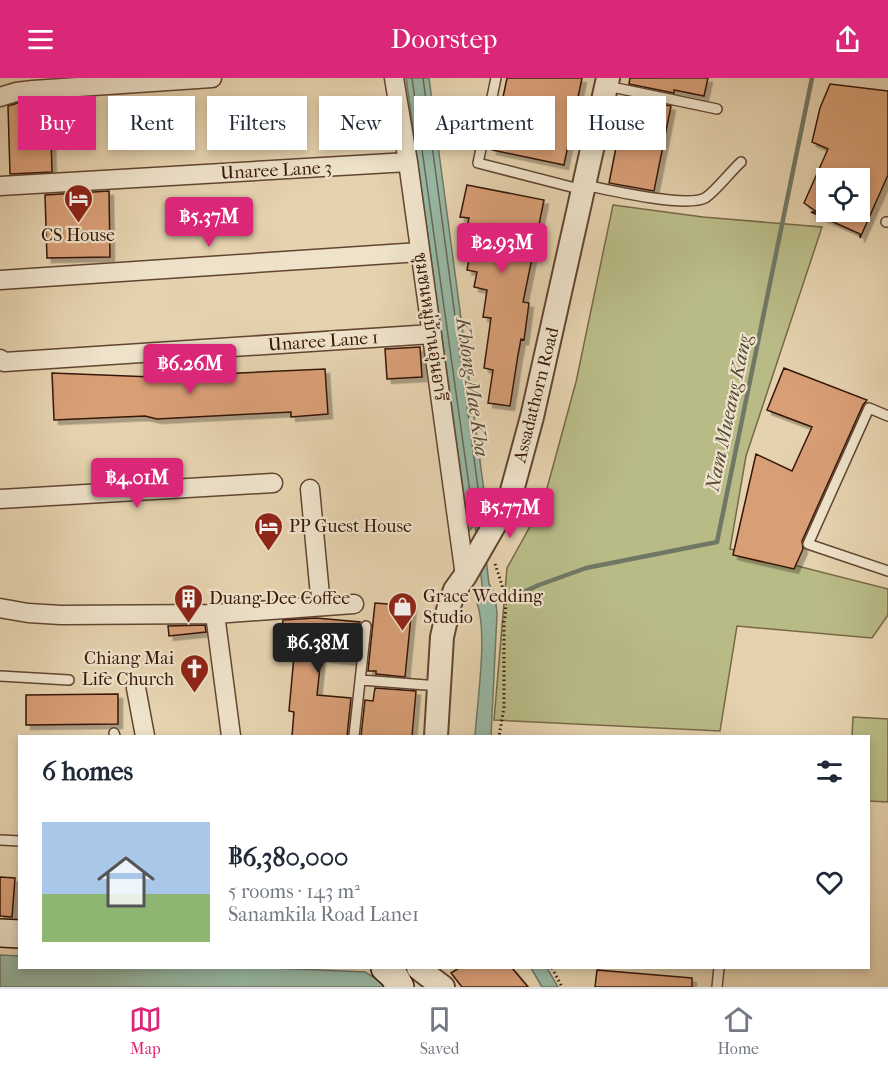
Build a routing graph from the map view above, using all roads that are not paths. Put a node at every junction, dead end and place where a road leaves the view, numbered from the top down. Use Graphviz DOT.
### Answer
graph roads {
  1 [pos="213,78"];
  2 [pos="394,78"];
  3 [pos="496,78"];
  4 [pos="607,82"];
  5 [pos="0,97"];
  6 [pos="717,109"];
  7 [pos="408,162"];
  8 [pos="741,162"];
  9 [pos="0,186"];
  10 [pos="585,188"];
  11 [pos="420,252"];
  12 [pos="0,280"];
  13 [pos="432,334"];
  14 [pos="0,359"];
  15 [pos="888,416"];
  16 [pos="273,483"];
  17 [pos="310,489"];
  18 [pos="0,499"];
  19 [pos="470,568"];
  20 [pos="888,571"];
  21 [pos="354,604"];
  22 [pos="321,606"];
  23 [pos="0,608"];
  24 [pos="215,614"];
  25 [pos="366,626"];
  26 [pos="0,676"];
  27 [pos="69,680"];
  28 [pos="361,680"];
  29 [pos="440,686"];
  30 [pos="135,688"];
  31 [pos="145,735"];
  32 [pos="231,735"];
  33 [pos="354,735"];
  34 [pos="436,735"];
  35 [pos="0,840"];
  36 [pos="18,841"];
  37 [pos="0,933"];
  38 [pos="18,934"];
  39 [pos="386,969"];
  40 [pos="405,969"];
  41 [pos="419,969"];
  42 [pos="435,969"];
  43 [pos="719,969"];
  44 [pos="400,987"];
  45 [pos="405,987"];
  46 [pos="443,987"];
  47 [pos="717,987"];
  1 -- 5 [label="street"];
  2 -- 7 [label="street, ชุมชนหมู่บ้านอุ่นอารี"];
  3 -- 10 [label="lane"];
  4 -- 6 [label="lane"];
  4 -- 10 [label="street, Assadathorn Road"];
  7 -- 9 [label="street, Unaree Lane 3"];
  7 -- 11 [label="street, ชุมชนหมู่บ้านอุ่นอารี"];
  8 -- 10 [label="lane"];
  10 -- 19 [label="street, Assadathorn Road"];
  11 -- 12 [label="street"];
  11 -- 13 [label="street, ชุมชนหมู่บ้านอุ่นอารี"];
  13 -- 14 [label="street, Unaree Lane 1"];
  13 -- 19 [label="street, ชุมชนหมู่บ้านอุ่นอารี"];
  15 -- 20 [label="lane"];
  16 -- 18 [label="street"];
  17 -- 22 [label="street"];
  19 -- 29 [label="street, Assadathorn Road"];
  21 -- 22 [label="street"];
  22 -- 24 [label="street"];
  23 -- 24 [label="street"];
  24 -- 32 [label="street"];
  25 -- 28 [label="lane"];
  26 -- 27 [label="lane"];
  28 -- 29 [label="lane"];
  28 -- 33 [label="lane"];
  29 -- 34 [label="street, Assadathorn Road"];
  30 -- 31 [label="street"];
  35 -- 36 [label="lane"];
  37 -- 38 [label="main road"];
  39 -- 44 [label="main road"];
  40 -- 45 [label="main road"];
  41 -- 46 [label="street"];
  42 -- 46 [label="street"];
  43 -- 47 [label="lane"];
}
